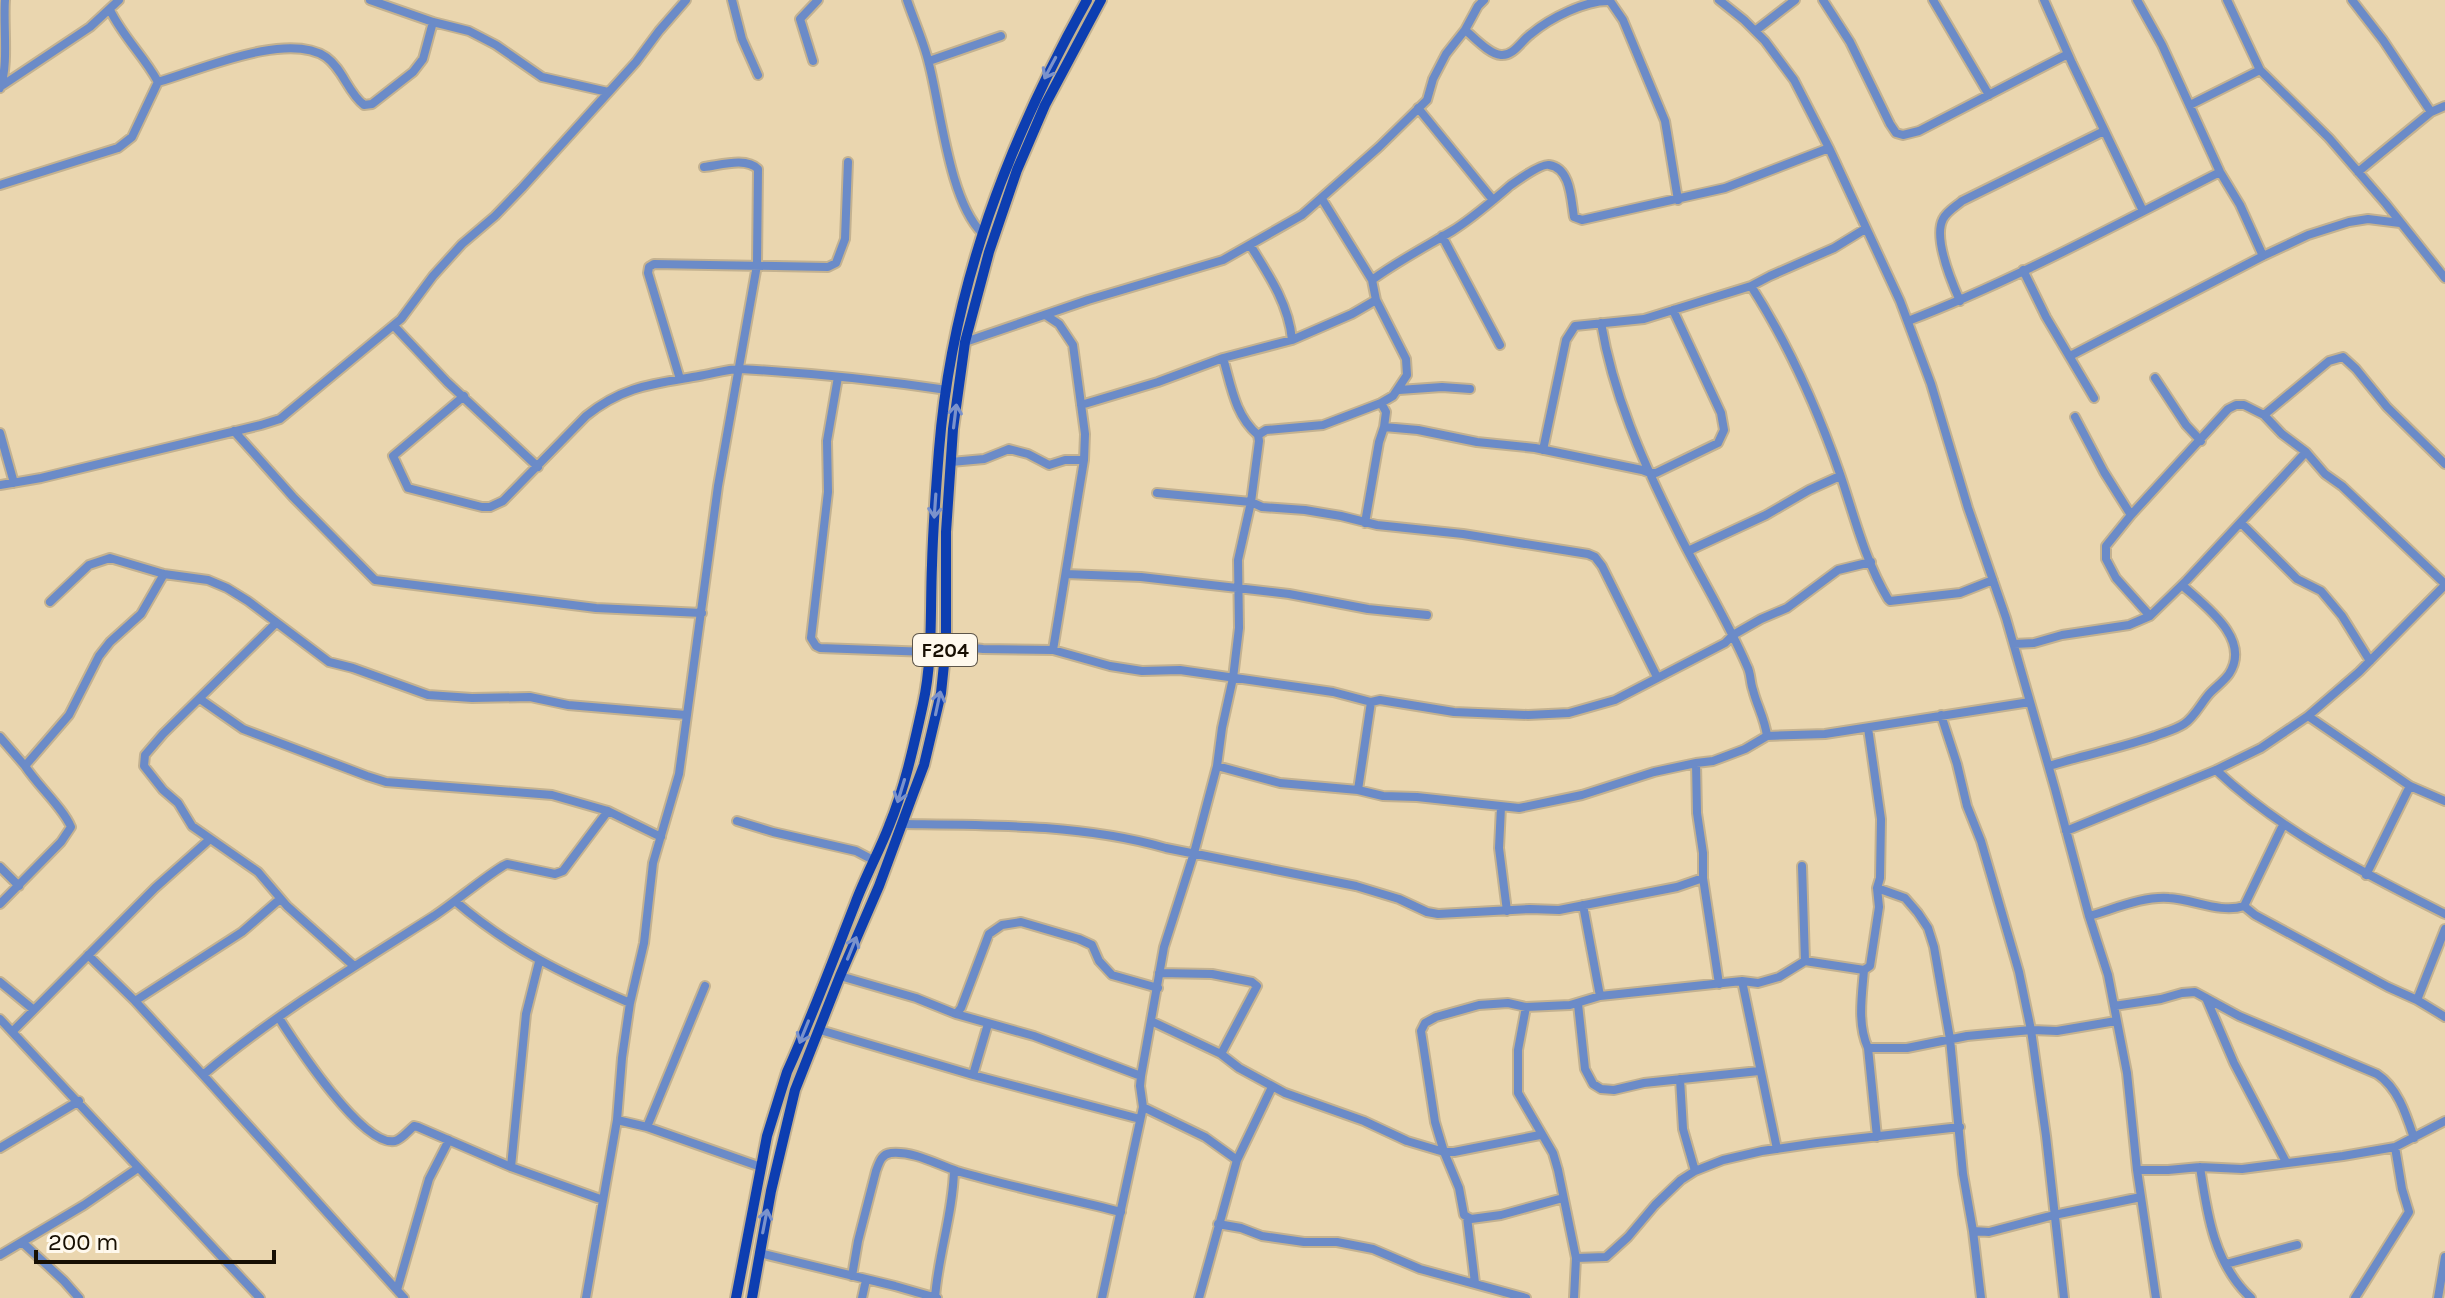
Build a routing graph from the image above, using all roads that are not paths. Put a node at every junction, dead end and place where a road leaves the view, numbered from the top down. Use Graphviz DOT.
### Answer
graph roads {
  1 [pos="5,0"];
  2 [pos="119,0"];
  3 [pos="370,0"];
  4 [pos="686,0"];
  5 [pos="732,0"];
  6 [pos="818,0"];
  7 [pos="907,0"];
  8 [pos="1087,0"];
  9 [pos="1101,0"];
  10 [pos="1484,0"];
  11 [pos="1719,0"];
  12 [pos="1795,0"];
  13 [pos="1823,0"];
  14 [pos="1933,0"];
  15 [pos="2044,0"];
  16 [pos="2137,0"];
  17 [pos="2227,0"];
  18 [pos="2352,0"];
  19 [pos="1611,1"];
  20 [pos="110,10"];
  21 [pos="433,22"];
  22 [pos="1465,30"];
  23 [pos="1755,31"];
  24 [pos="1001,36"];
  25 [pos="2068,54"];
  26 [pos="813,61"];
  27 [pos="929,61"];
  28 [pos="2260,70"];
  29 [pos="758,75"];
  30 [pos="158,82"];
  31 [pos="1,87"];
  32 [pos="608,92"];
  33 [pos="1989,95"];
  34 [pos="2190,105"];
  35 [pos="2445,106"];
  36 [pos="1418,108"];
  37 [pos="2431,112"];
  38 [pos="2104,131"];
  39 [pos="1829,148"];
  40 [pos="848,162"];
  41 [pos="704,167"];
  42 [pos="2220,172"];
  43 [pos="2358,172"];
  44 [pos="0,185"];
  45 [pos="1322,199"];
  46 [pos="1493,200"];
  47 [pos="1678,200"];
  48 [pos="2143,211"];
  49 [pos="2400,223"];
  50 [pos="1865,229"];
  51 [pos="982,233"];
  52 [pos="1442,236"];
  53 [pos="1250,245"];
  54 [pos="2263,256"];
  55 [pos="757,265"];
  56 [pos="2023,270"];
  57 [pos="2445,278"];
  58 [pos="1372,280"];
  59 [pos="1751,286"];
  60 [pos="1376,300"];
  61 [pos="1960,301"];
  62 [pos="1673,310"];
  63 [pos="1047,316"];
  64 [pos="1908,321"];
  65 [pos="1601,323"];
  66 [pos="394,326"];
  67 [pos="1292,340"];
  68 [pos="965,342"];
  69 [pos="1500,345"];
  70 [pos="2070,356"];
  71 [pos="1223,358"];
  72 [pos="738,369"];
  73 [pos="838,377"];
  74 [pos="2155,378"];
  75 [pos="680,379"];
  76 [pos="1470,389"];
  77 [pos="947,390"];
  78 [pos="1399,390"];
  79 [pos="464,396"];
  80 [pos="2094,398"];
  81 [pos="1381,403"];
  82 [pos="1081,405"];
  83 [pos="2264,415"];
  84 [pos="2075,417"];
  85 [pos="1384,427"];
  86 [pos="234,431"];
  87 [pos="0,433"];
  88 [pos="1258,435"];
  89 [pos="2201,441"];
  90 [pos="1543,450"];
  91 [pos="2306,452"];
  92 [pos="1084,460"];
  93 [pos="951,462"];
  94 [pos="2445,464"];
  95 [pos="538,467"];
  96 [pos="1650,473"];
  97 [pos="1840,476"];
  98 [pos="14,483"];
  99 [pos="0,485"];
  100 [pos="1157,493"];
  101 [pos="1251,502"];
  102 [pos="2131,515"];
  103 [pos="1365,523"];
  104 [pos="2241,523"];
  105 [pos="1688,551"];
  106 [pos="1871,562"];
  107 [pos="164,574"];
  108 [pos="1066,574"];
  109 [pos="1993,580"];
  110 [pos="2445,584"];
  111 [pos="2182,585"];
  112 [pos="1240,590"];
  113 [pos="50,602"];
  114 [pos="702,613"];
  115 [pos="1427,615"];
  116 [pos="2150,616"];
  117 [pos="276,623"];
  118 [pos="1733,635"];
  119 [pos="2014,644"];
  120 [pos="946,645"];
  121 [pos="1053,650"];
  122 [pos="929,652"];
  123 [pos="2370,661"];
  124 [pos="1657,677"];
  125 [pos="1233,678"];
  126 [pos="200,699"];
  127 [pos="1371,702"];
  128 [pos="2030,702"];
  129 [pos="686,715"];
  130 [pos="1941,715"];
  131 [pos="2308,716"];
  132 [pos="1868,728"];
  133 [pos="1767,736"];
  134 [pos="0,737"];
  135 [pos="1696,763"];
  136 [pos="25,766"];
  137 [pos="1217,766"];
  138 [pos="2049,766"];
  139 [pos="2216,770"];
  140 [pos="2410,786"];
  141 [pos="1358,790"];
  142 [pos="2445,801"];
  143 [pos="1501,807"];
  144 [pos="608,811"];
  145 [pos="737,821"];
  146 [pos="903,824"];
  147 [pos="2283,825"];
  148 [pos="2066,831"];
  149 [pos="661,837"];
  150 [pos="210,839"];
  151 [pos="1194,853"];
  152 [pos="873,860"];
  153 [pos="1802,866"];
  154 [pos="0,867"];
  155 [pos="2366,875"];
  156 [pos="1703,878"];
  157 [pos="19,886"];
  158 [pos="1877,888"];
  159 [pos="280,899"];
  160 [pos="455,901"];
  161 [pos="0,904"];
  162 [pos="1583,905"];
  163 [pos="2244,906"];
  164 [pos="1507,911"];
  165 [pos="2445,914"];
  166 [pos="2089,916"];
  167 [pos="2445,929"];
  168 [pos="88,955"];
  169 [pos="1805,961"];
  170 [pos="539,962"];
  171 [pos="354,966"];
  172 [pos="1864,970"];
  173 [pos="1159,973"];
  174 [pos="840,976"];
  175 [pos="1742,981"];
  176 [pos="0,982"];
  177 [pos="1719,984"];
  178 [pos="705,986"];
  179 [pos="1158,988"];
  180 [pos="1600,996"];
  181 [pos="2206,998"];
  182 [pos="2417,1000"];
  183 [pos="135,1001"];
  184 [pos="630,1003"];
  185 [pos="1578,1004"];
  186 [pos="2114,1006"];
  187 [pos="1526,1007"];
  188 [pos="34,1010"];
  189 [pos="956,1014"];
  190 [pos="2445,1017"];
  191 [pos="279,1018"];
  192 [pos="0,1019"];
  193 [pos="1151,1021"];
  194 [pos="2116,1021"];
  195 [pos="988,1024"];
  196 [pos="820,1030"];
  197 [pos="2031,1030"];
  198 [pos="13,1031"];
  199 [pos="1950,1039"];
  200 [pos="1868,1048"];
  201 [pos="1221,1054"];
  202 [pos="1759,1071"];
  203 [pos="203,1075"];
  204 [pos="973,1075"];
  205 [pos="1141,1076"];
  206 [pos="1680,1079"];
  207 [pos="1272,1087"];
  208 [pos="79,1101"];
  209 [pos="1143,1107"];
  210 [pos="1140,1119"];
  211 [pos="617,1120"];
  212 [pos="2445,1121"];
  213 [pos="647,1127"];
  214 [pos="1960,1127"];
  215 [pos="1540,1135"];
  216 [pos="1877,1137"];
  217 [pos="2414,1138"];
  218 [pos="449,1140"];
  219 [pos="2395,1147"];
  220 [pos="0,1148"];
  221 [pos="1777,1149"];
  222 [pos="1444,1152"];
  223 [pos="1237,1160"];
  224 [pos="2286,1162"];
  225 [pos="511,1167"];
  226 [pos="761,1167"];
  227 [pos="2200,1167"];
  228 [pos="138,1168"];
  229 [pos="954,1170"];
  230 [pos="2137,1170"];
  231 [pos="1695,1171"];
  232 [pos="2141,1197"];
  233 [pos="1563,1198"];
  234 [pos="603,1200"];
  235 [pos="1121,1212"];
  236 [pos="2054,1215"];
  237 [pos="1467,1217"];
  238 [pos="1218,1224"];
  239 [pos="1973,1231"];
  240 [pos="23,1243"];
  241 [pos="2297,1245"];
  242 [pos="759,1253"];
  243 [pos="0,1255"];
  244 [pos="2445,1257"];
  245 [pos="1576,1258"];
  246 [pos="2226,1264"];
  247 [pos="852,1276"];
  248 [pos="866,1280"];
  249 [pos="1475,1283"];
  250 [pos="397,1290"];
  251 [pos="79,1298"];
  252 [pos="260,1298"];
  253 [pos="404,1298"];
  254 [pos="586,1298"];
  255 [pos="736,1298"];
  256 [pos="752,1298"];
  257 [pos="862,1298"];
  258 [pos="936,1298"];
  259 [pos="1102,1298"];
  260 [pos="1199,1298"];
  261 [pos="1526,1298"];
  262 [pos="1574,1298"];
  263 [pos="1981,1298"];
  264 [pos="2064,1298"];
  265 [pos="2156,1298"];
  266 [pos="2251,1298"];
  267 [pos="2355,1298"];
  268 [pos="2438,1298"];
  1 -- 31 [label="street"];
  2 -- 20 [label="street"];
  3 -- 21 [label="street"];
  4 -- 32 [label="street"];
  5 -- 29 [label="street"];
  6 -- 26 [label="street"];
  7 -- 27 [label="street"];
  8 -- 51 [label="main road, F204, one-way"];
  9 -- 68 [label="main road, F204"];
  10 -- 22 [label="street"];
  11 -- 23 [label="street"];
  12 -- 23 [label="street"];
  13 -- 33 [label="street"];
  14 -- 33 [label="street"];
  15 -- 25 [label="street"];
  16 -- 34 [label="street"];
  17 -- 28 [label="street"];
  18 -- 37 [label="street"];
  19 -- 22 [label="street"];
  19 -- 47 [label="street"];
  20 -- 30 [label="street"];
  20 -- 31 [label="street"];
  21 -- 30 [label="street"];
  21 -- 32 [label="street"];
  22 -- 36 [label="street"];
  23 -- 39 [label="street"];
  24 -- 27 [label="street"];
  25 -- 33 [label="street"];
  25 -- 38 [label="street"];
  27 -- 51 [label="street"];
  28 -- 34 [label="street"];
  28 -- 43 [label="street"];
  30 -- 44 [label="street"];
  32 -- 66 [label="street"];
  34 -- 42 [label="street"];
  35 -- 37 [label="street"];
  36 -- 45 [label="street"];
  36 -- 46 [label="street"];
  37 -- 43 [label="street"];
  38 -- 48 [label="street"];
  38 -- 61 [label="street"];
  39 -- 47 [label="street"];
  39 -- 50 [label="street"];
  40 -- 55 [label="street"];
  41 -- 55 [label="street"];
  42 -- 48 [label="street"];
  42 -- 54 [label="street"];
  43 -- 49 [label="street"];
  45 -- 53 [label="street"];
  45 -- 58 [label="street"];
  46 -- 47 [label="street"];
  46 -- 52 [label="street"];
  48 -- 56 [label="street"];
  49 -- 54 [label="street"];
  49 -- 57 [label="street"];
  50 -- 59 [label="street"];
  50 -- 64 [label="street"];
  51 -- 77 [label="main road, F204"];
  52 -- 58 [label="street"];
  52 -- 69 [label="street"];
  53 -- 63 [label="street"];
  53 -- 67 [label="street"];
  54 -- 70 [label="street"];
  55 -- 72 [label="street"];
  55 -- 75 [label="street"];
  56 -- 61 [label="street"];
  56 -- 70 [label="street"];
  58 -- 60 [label="street"];
  59 -- 62 [label="street"];
  59 -- 97 [label="street"];
  60 -- 67 [label="street"];
  60 -- 78 [label="street"];
  61 -- 64 [label="street"];
  62 -- 65 [label="street"];
  62 -- 96 [label="street"];
  63 -- 68 [label="street"];
  63 -- 82 [label="street"];
  64 -- 109 [label="street"];
  65 -- 90 [label="street"];
  65 -- 96 [label="street"];
  66 -- 79 [label="street"];
  66 -- 86 [label="street"];
  67 -- 71 [label="street"];
  93 -- 68 [label="main road, F204, one-way"];
  70 -- 80 [label="street"];
  71 -- 82 [label="street"];
  71 -- 88 [label="street"];
  72 -- 73 [label="street"];
  72 -- 75 [label="street"];
  72 -- 114 [label="street"];
  73 -- 77 [label="street"];
  73 -- 122 [label="street"];
  74 -- 89 [label="street"];
  75 -- 95 [label="street"];
  76 -- 78 [label="street"];
  77 -- 122 [label="main road, F204, one-way"];
  78 -- 81 [label="street"];
  79 -- 95 [label="street"];
  79 -- 95 [label="street"];
  81 -- 85 [label="street"];
  81 -- 88 [label="street"];
  82 -- 92 [label="street"];
  83 -- 89 [label="street"];
  83 -- 91 [label="street"];
  83 -- 94 [label="street"];
  84 -- 102 [label="street"];
  85 -- 90 [label="street"];
  85 -- 103 [label="street"];
  86 -- 98 [label="street"];
  86 -- 114 [label="street"];
  87 -- 98 [label="street"];
  88 -- 101 [label="street"];
  89 -- 102 [label="street"];
  90 -- 96 [label="street"];
  91 -- 104 [label="street"];
  91 -- 110 [label="street"];
  92 -- 93 [label="street"];
  92 -- 108 [label="street"];
  93 -- 120 [label="main road, F204"];
  96 -- 105 [label="street"];
  97 -- 105 [label="street"];
  97 -- 106 [label="street"];
  98 -- 99 [label="street"];
  100 -- 101 [label="street"];
  101 -- 103 [label="street"];
  101 -- 112 [label="street"];
  102 -- 116 [label="street"];
  103 -- 124 [label="street"];
  104 -- 111 [label="street"];
  104 -- 123 [label="street"];
  105 -- 118 [label="street"];
  106 -- 109 [label="street"];
  106 -- 118 [label="street"];
  107 -- 113 [label="street"];
  107 -- 117 [label="street"];
  107 -- 136 [label="street"];
  108 -- 112 [label="street"];
  108 -- 121 [label="street"];
  109 -- 119 [label="street"];
  110 -- 123 [label="street"];
  111 -- 116 [label="street"];
  111 -- 138 [label="street"];
  112 -- 115 [label="street"];
  112 -- 125 [label="street"];
  114 -- 129 [label="street"];
  116 -- 119 [label="street"];
  117 -- 126 [label="street"];
  117 -- 129 [label="street"];
  118 -- 124 [label="street"];
  118 -- 133 [label="street"];
  119 -- 128 [label="street"];
  120 -- 121 [label="street"];
  146 -- 120 [label="main road, F204, one-way"];
  121 -- 125 [label="street"];
  122 -- 152 [label="main road, F204, one-way"];
  123 -- 131 [label="street"];
  124 -- 127 [label="street"];
  125 -- 127 [label="street"];
  125 -- 137 [label="street"];
  126 -- 144 [label="street"];
  126 -- 150 [label="street"];
  127 -- 141 [label="street"];
  128 -- 130 [label="street"];
  128 -- 138 [label="street"];
  129 -- 149 [label="street"];
  130 -- 132 [label="street"];
  130 -- 197 [label="street"];
  131 -- 139 [label="street"];
  131 -- 140 [label="street"];
  132 -- 133 [label="street"];
  132 -- 158 [label="street"];
  133 -- 135 [label="street"];
  134 -- 136 [label="street"];
  135 -- 143 [label="street"];
  135 -- 156 [label="street"];
  136 -- 157 [label="street"];
  137 -- 141 [label="street"];
  137 -- 151 [label="street"];
  138 -- 148 [label="street"];
  139 -- 147 [label="street"];
  139 -- 148 [label="street"];
  140 -- 142 [label="street"];
  140 -- 155 [label="street"];
  141 -- 143 [label="street"];
  143 -- 164 [label="street"];
  144 -- 149 [label="street"];
  144 -- 160 [label="street"];
  145 -- 152 [label="street"];
  146 -- 151 [label="street"];
  174 -- 146 [label="main road, F204, one-way"];
  147 -- 155 [label="street"];
  147 -- 163 [label="street"];
  148 -- 166 [label="street"];
  149 -- 184 [label="street"];
  150 -- 159 [label="street"];
  150 -- 168 [label="street"];
  151 -- 164 [label="street"];
  151 -- 173 [label="street"];
  152 -- 226 [label="main road, F204, one-way"];
  153 -- 169 [label="street"];
  154 -- 157 [label="street"];
  155 -- 165 [label="street"];
  156 -- 162 [label="street"];
  156 -- 177 [label="street"];
  157 -- 161 [label="street"];
  158 -- 172 [label="street"];
  158 -- 199 [label="street"];
  159 -- 171 [label="street"];
  159 -- 183 [label="street"];
  160 -- 170 [label="street"];
  160 -- 171 [label="street"];
  162 -- 164 [label="street"];
  162 -- 180 [label="street"];
  163 -- 166 [label="street"];
  163 -- 182 [label="street"];
  166 -- 186 [label="street"];
  167 -- 182 [label="street"];
  168 -- 183 [label="street"];
  168 -- 188 [label="street"];
  169 -- 172 [label="street"];
  169 -- 175 [label="street"];
  170 -- 184 [label="street"];
  170 -- 225 [label="street"];
  171 -- 191 [label="street"];
  172 -- 200 [label="street"];
  173 -- 179 [label="street"];
  173 -- 201 [label="street"];
  174 -- 189 [label="street"];
  174 -- 196 [label="main road, F204"];
  175 -- 177 [label="street"];
  175 -- 202 [label="street"];
  176 -- 188 [label="street"];
  177 -- 180 [label="street"];
  178 -- 213 [label="street"];
  179 -- 189 [label="street"];
  179 -- 193 [label="street"];
  180 -- 185 [label="street"];
  181 -- 186 [label="street"];
  181 -- 217 [label="street"];
  181 -- 224 [label="street"];
  182 -- 190 [label="street"];
  183 -- 203 [label="street"];
  184 -- 211 [label="street"];
  185 -- 187 [label="street"];
  185 -- 206 [label="street"];
  186 -- 194 [label="street"];
  187 -- 215 [label="street"];
  187 -- 222 [label="street"];
  188 -- 198 [label="street"];
  189 -- 195 [label="street"];
  191 -- 203 [label="street"];
  191 -- 218 [label="street"];
  192 -- 198 [label="street"];
  193 -- 201 [label="street"];
  193 -- 205 [label="street"];
  194 -- 197 [label="street"];
  194 -- 230 [label="street"];
  195 -- 204 [label="street"];
  195 -- 205 [label="street"];
  196 -- 204 [label="street"];
  242 -- 196 [label="main road, F204, one-way"];
  197 -- 199 [label="street"];
  197 -- 236 [label="street"];
  198 -- 208 [label="street"];
  199 -- 200 [label="street"];
  199 -- 214 [label="street"];
  200 -- 216 [label="street"];
  201 -- 207 [label="street"];
  202 -- 206 [label="street"];
  202 -- 221 [label="street"];
  203 -- 250 [label="street"];
  204 -- 210 [label="street"];
  205 -- 209 [label="street"];
  206 -- 231 [label="street"];
  207 -- 222 [label="street"];
  207 -- 223 [label="street"];
  208 -- 220 [label="street"];
  208 -- 228 [label="street"];
  209 -- 210 [label="street"];
  209 -- 223 [label="street"];
  210 -- 235 [label="street"];
  211 -- 213 [label="street"];
  211 -- 234 [label="street"];
  212 -- 217 [label="street"];
  213 -- 226 [label="street"];
  214 -- 216 [label="street"];
  214 -- 239 [label="street"];
  215 -- 222 [label="street"];
  215 -- 233 [label="street"];
  216 -- 221 [label="street"];
  217 -- 219 [label="street"];
  218 -- 225 [label="street"];
  218 -- 250 [label="street"];
  219 -- 224 [label="street"];
  219 -- 267 [label="street"];
  221 -- 231 [label="street"];
  222 -- 237 [label="street"];
  223 -- 238 [label="street"];
  224 -- 227 [label="street"];
  225 -- 234 [label="street"];
  226 -- 255 [label="main road, F204"];
  227 -- 230 [label="street"];
  227 -- 246 [label="street"];
  228 -- 240 [label="street"];
  228 -- 252 [label="street"];
  229 -- 235 [label="street"];
  229 -- 247 [label="street"];
  229 -- 258 [label="street"];
  230 -- 232 [label="street"];
  231 -- 245 [label="street"];
  232 -- 236 [label="street"];
  232 -- 265 [label="street"];
  233 -- 237 [label="street"];
  233 -- 245 [label="street"];
  234 -- 254 [label="street"];
  235 -- 259 [label="street"];
  236 -- 239 [label="street"];
  236 -- 264 [label="street"];
  237 -- 249 [label="street"];
  238 -- 249 [label="street"];
  238 -- 260 [label="street"];
  239 -- 263 [label="street"];
  240 -- 243 [label="street"];
  240 -- 251 [label="street"];
  241 -- 246 [label="street"];
  242 -- 247 [label="street"];
  242 -- 256 [label="main road, F204"];
  244 -- 268 [label="street"];
  245 -- 262 [label="street"];
  246 -- 266 [label="street"];
  247 -- 248 [label="street"];
  248 -- 257 [label="street"];
  248 -- 258 [label="street"];
  249 -- 261 [label="street"];
  250 -- 253 [label="street"];
}
